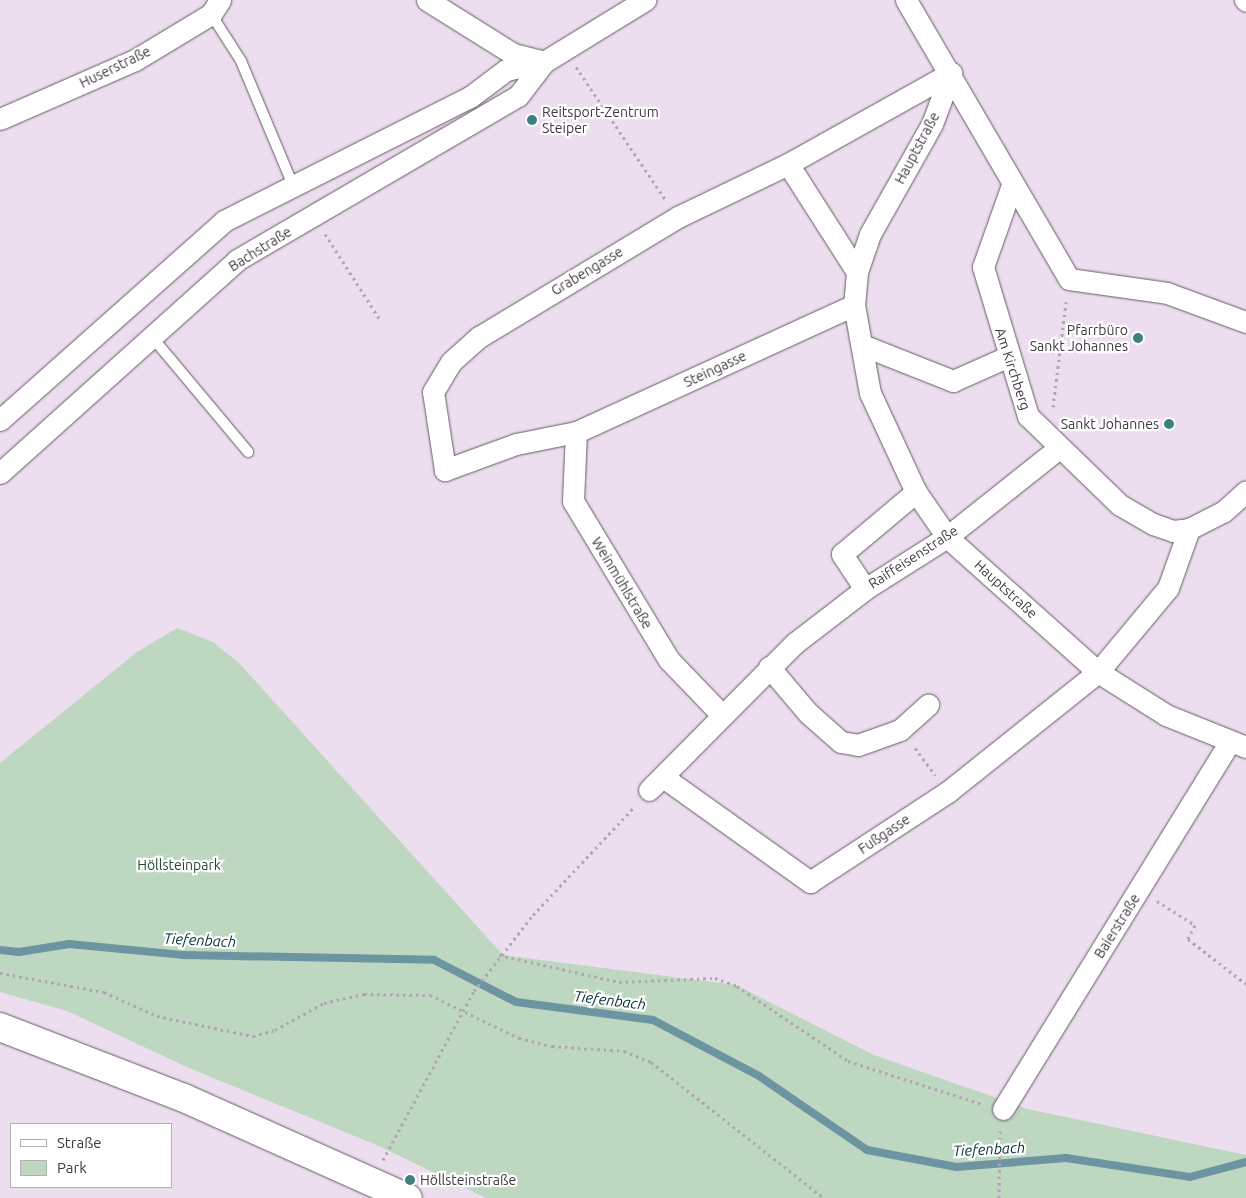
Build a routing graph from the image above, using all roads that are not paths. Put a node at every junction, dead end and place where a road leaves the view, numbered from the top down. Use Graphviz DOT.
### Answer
graph roads {
  1 [pos="427,0"];
  2 [pos="645,0"];
  3 [pos="906,0"];
  4 [pos="216,7"];
  5 [pos="544,62"];
  6 [pos="951,73"];
  7 [pos="0,119"];
  8 [pos="788,164"];
  9 [pos="292,183"];
  10 [pos="1012,185"];
  11 [pos="857,272"];
  12 [pos="854,305"];
  13 [pos="1246,322"];
  14 [pos="152,337"];
  15 [pos="862,345"];
  16 [pos="1007,357"];
  17 [pos="0,420"];
  18 [pos="576,432"];
  19 [pos="1054,442"];
  20 [pos="248,452"];
  21 [pos="0,473"];
  22 [pos="1246,491"];
  23 [pos="916,492"];
  24 [pos="1189,529"];
  25 [pos="947,536"];
  26 [pos="865,589"];
  27 [pos="769,667"];
  28 [pos="1098,672"];
  29 [pos="928,705"];
  30 [pos="721,714"];
  31 [pos="1242,745"];
  32 [pos="656,783"];
  33 [pos="0,1027"];
  34 [pos="1003,1109"];
  35 [pos="408,1198"];
  1 -- 5 [label="street"];
  2 -- 5 [label="street, Bachstraße"];
  3 -- 6 [label="street"];
  4 -- 7 [label="street, Huserstraße"];
  4 -- 9 [label="lane"];
  5 -- 9 [label="street, Bachstraße"];
  5 -- 14 [label="street, Bachstraße"];
  6 -- 8 [label="street, Grabengasse"];
  6 -- 10 [label="street"];
  6 -- 11 [label="street, Hauptstraße"];
  8 -- 11 [label="street"];
  8 -- 18 [label="street, Grabengasse"];
  9 -- 17 [label="street, Bachstraße"];
  10 -- 13 [label="street"];
  10 -- 16 [label="street, Am Kirchberg"];
  11 -- 12 [label="street, Hauptstraße"];
  12 -- 15 [label="street, Hauptstraße"];
  12 -- 18 [label="street, Steingasse"];
  14 -- 20 [label="lane"];
  14 -- 21 [label="street, Bachstraße"];
  15 -- 16 [label="street"];
  15 -- 23 [label="street, Hauptstraße"];
  16 -- 19 [label="street, Am Kirchberg"];
  18 -- 30 [label="street, Weinmühlstraße"];
  19 -- 24 [label="street, Am Kirchberg"];
  19 -- 25 [label="street, Raiffeisenstraße"];
  22 -- 24 [label="street, Am Kirchberg"];
  23 -- 25 [label="street, Hauptstraße"];
  23 -- 26 [label="street"];
  24 -- 28 [label="street"];
  25 -- 26 [label="street, Raiffeisenstraße"];
  25 -- 28 [label="street, Hauptstraße"];
  26 -- 27 [label="street, Raiffeisenstraße"];
  27 -- 29 [label="street"];
  27 -- 30 [label="street, Raiffeisenstraße"];
  28 -- 31 [label="street, Hauptstraße"];
  28 -- 32 [label="street, Fußgasse"];
  30 -- 32 [label="street, Raiffeisenstraße"];
  31 -- 34 [label="street, Baierstraße"];
  33 -- 35 [label="street"];
}
